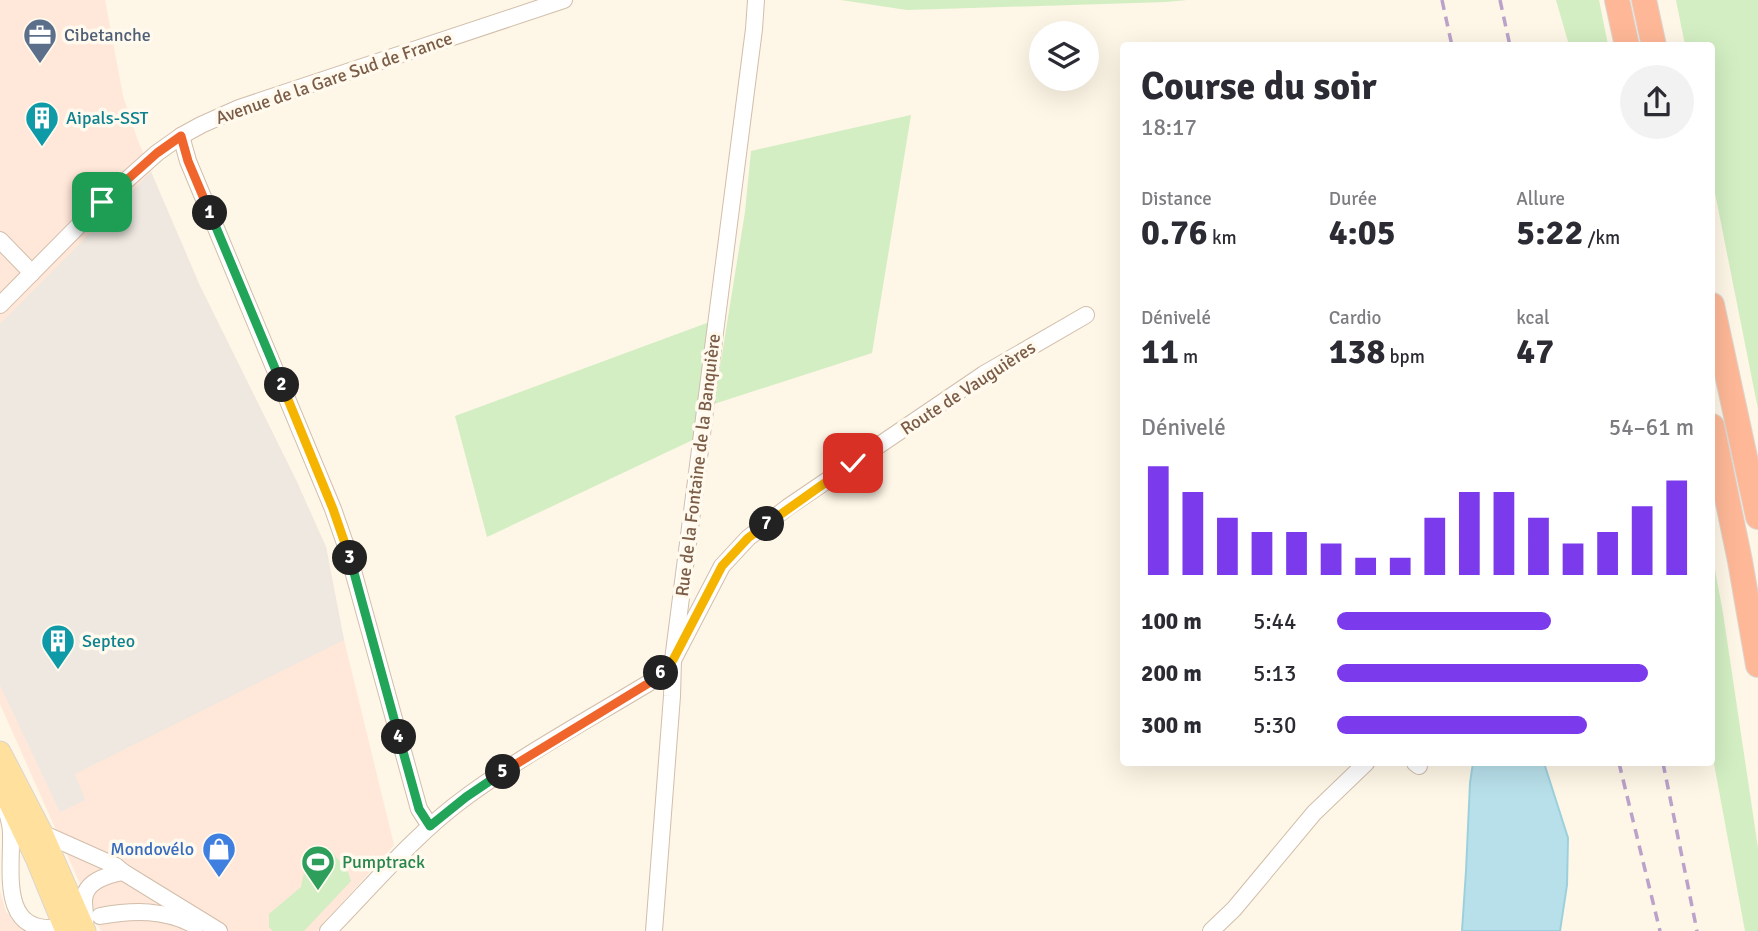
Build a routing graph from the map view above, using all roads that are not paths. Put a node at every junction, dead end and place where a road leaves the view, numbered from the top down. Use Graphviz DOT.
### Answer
graph roads {
  1 [pos="564,0"];
  2 [pos="756,0"];
  3 [pos="1617,0"];
  4 [pos="1644,0"];
  5 [pos="1626,42"];
  6 [pos="1653,42"];
  7 [pos="181,136"];
  8 [pos="0,240"];
  9 [pos="32,273"];
  10 [pos="0,305"];
  11 [pos="1086,315"];
  12 [pos="1715,319"];
  13 [pos="1715,440"];
  14 [pos="1758,517"];
  15 [pos="673,660"];
  16 [pos="1758,665"];
  17 [pos="0,752"];
  18 [pos="1363,766"];
  19 [pos="4,791"];
  20 [pos="430,826"];
  21 [pos="42,834"];
  22 [pos="104,861"];
  23 [pos="123,872"];
  24 [pos="100,879"];
  25 [pos="78,927"];
  26 [pos="216,929"];
  27 [pos="328,931"];
  28 [pos="654,931"];
  29 [pos="1211,931"];
  1 -- 7 [label="street, Avenue de la Gare Sud de France"];
  2 -- 15 [label="street, Rue de la Fontaine de la Banquière"];
  3 -- 5 [label="highway"];
  4 -- 6 [label="highway"];
  7 -- 9 [label="street, Avenue de la Gare Sud de France"];
  7 -- 20 [label="street"];
  8 -- 9 [label="street"];
  9 -- 10 [label="street, Avenue de la Gare Sud de France"];
  11 -- 15 [label="street, Route de Vauguières"];
  12 -- 14 [label="highway"];
  13 -- 16 [label="highway"];
  15 -- 20 [label="street, Route de Vauguières"];
  15 -- 28 [label="street, Rue de la Fontaine de la Banquière"];
  17 -- 21 [label="main road"];
  18 -- 29 [label="street"];
  19 -- 25 [label="main road"];
  19 -- 25 [label="street"];
  20 -- 27 [label="street, Route de Vauguières"];
  21 -- 22 [label="street"];
  21 -- 25 [label="main road"];
  22 -- 23 [label="street"];
  22 -- 24 [label="street"];
  23 -- 24 [label="street"];
  23 -- 26 [label="street"];
  24 -- 25 [label="street"];
  25 -- 26 [label="street"];
}
